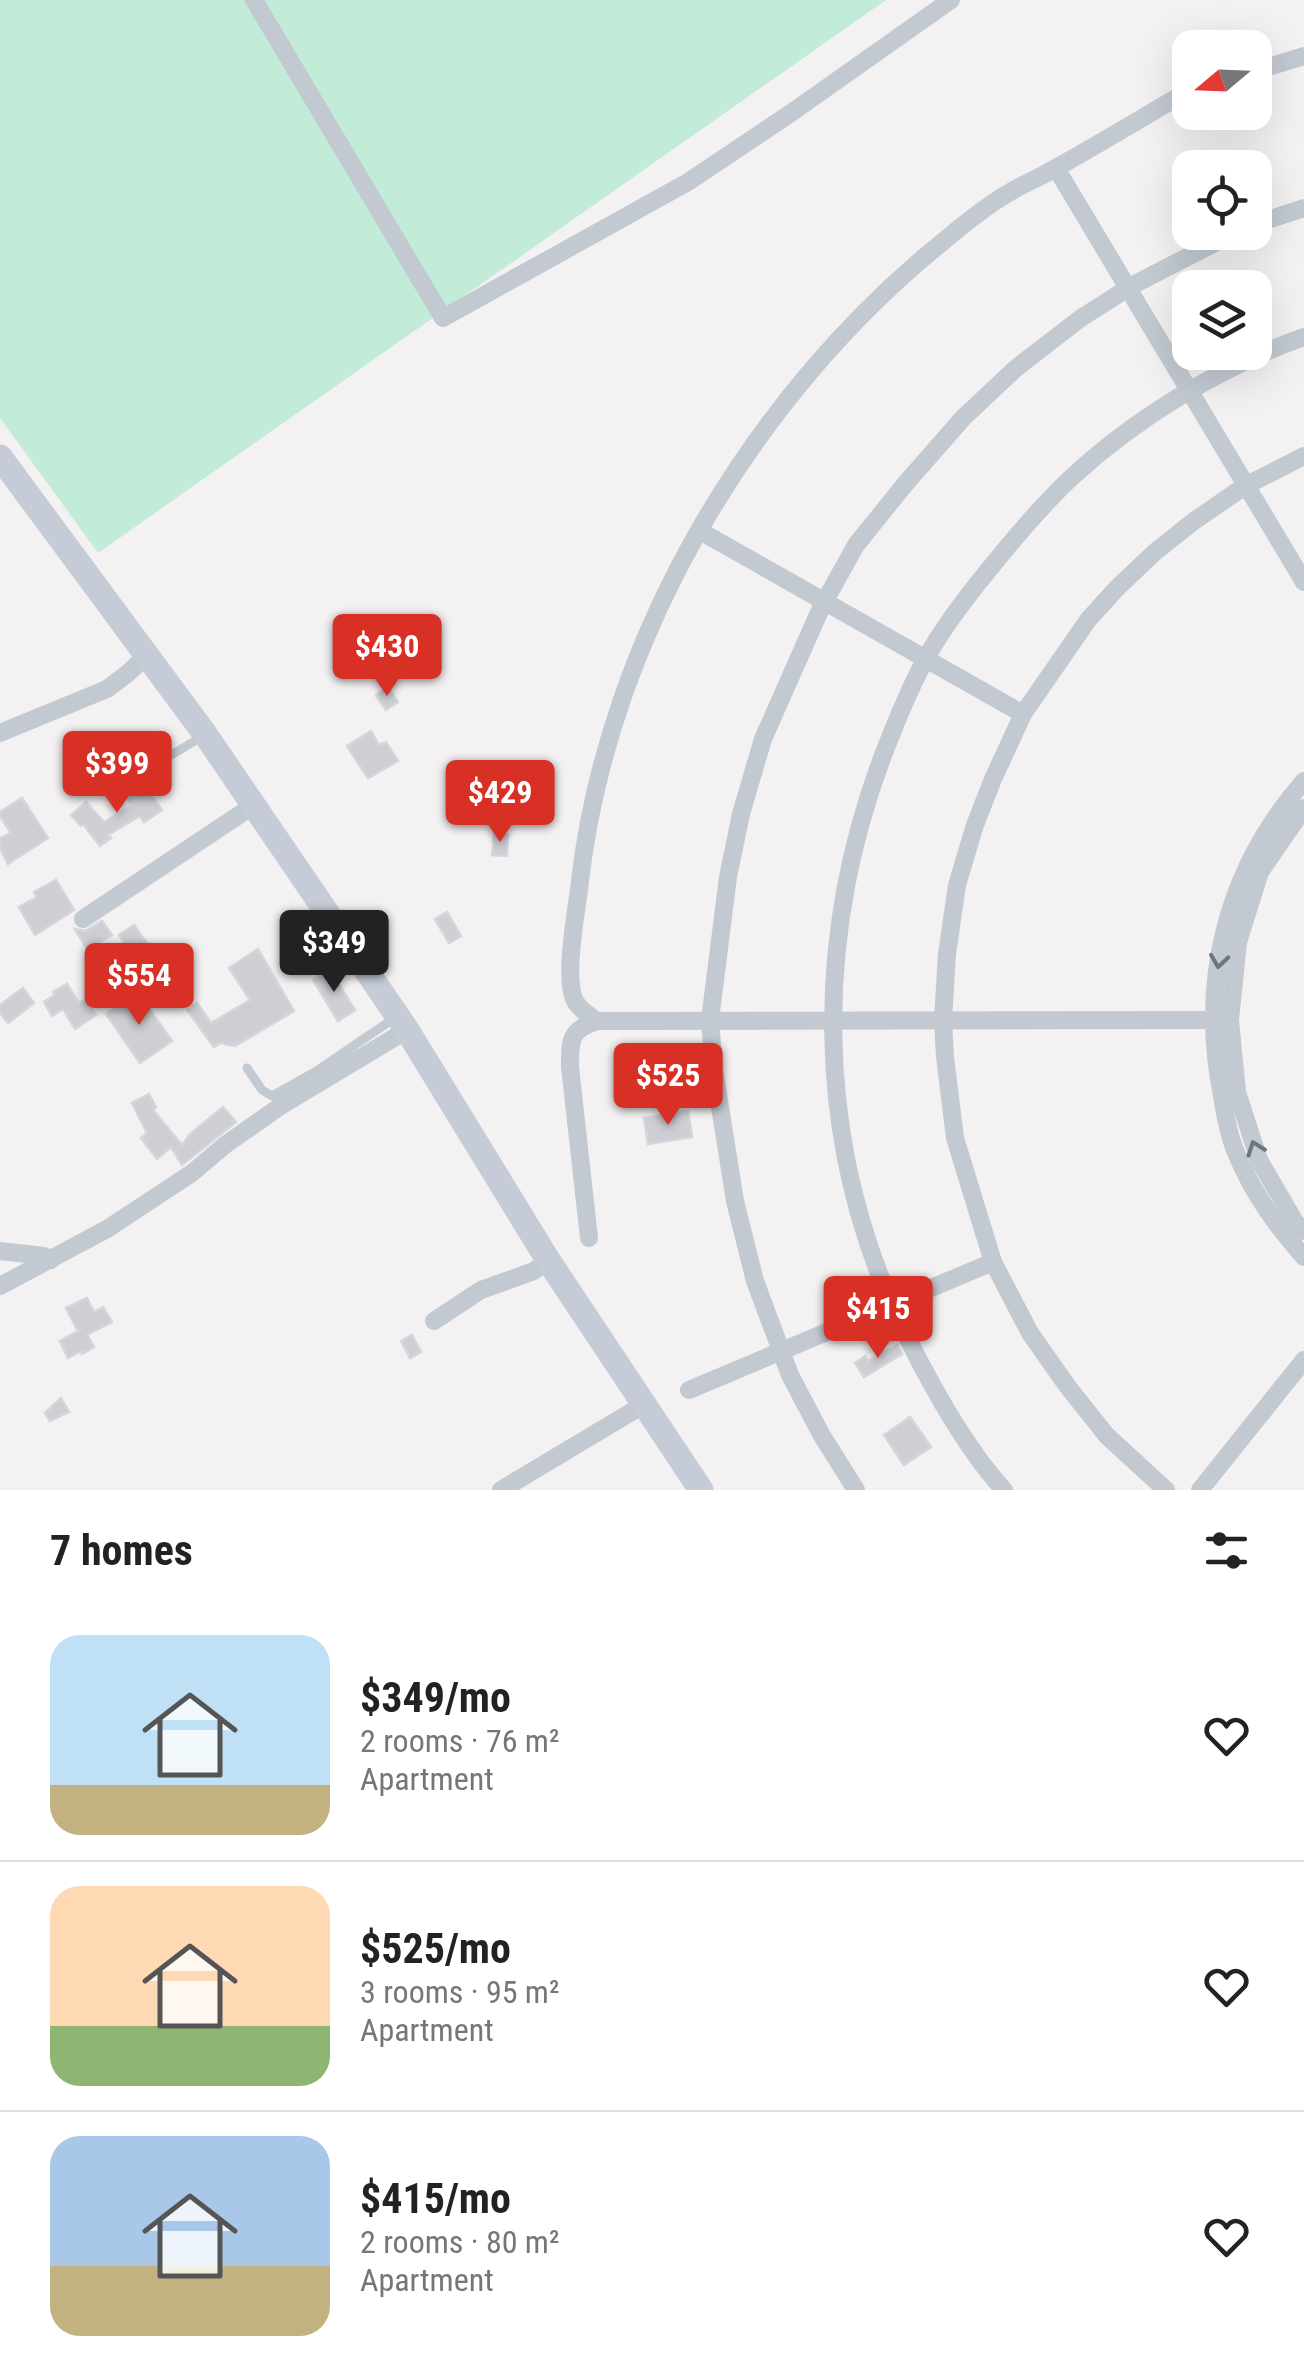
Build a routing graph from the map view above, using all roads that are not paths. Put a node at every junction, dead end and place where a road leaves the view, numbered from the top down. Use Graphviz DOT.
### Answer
graph roads {
  1 [pos="254,0"];
  2 [pos="951,0"];
  3 [pos="1304,56"];
  4 [pos="1272,66"];
  5 [pos="1172,100"];
  6 [pos="1056,168"];
  7 [pos="1304,208"];
  8 [pos="1272,218"];
  9 [pos="1202,250"];
  10 [pos="1304,337"];
  11 [pos="1304,456"];
  12 [pos="0,457"];
  13 [pos="9,487"];
  14 [pos="700,532"];
  15 [pos="1304,582"];
  16 [pos="147,655"];
  17 [pos="1023,714"];
  18 [pos="0,733"];
  19 [pos="205,734"];
  20 [pos="110,771"];
  21 [pos="1304,781"];
  22 [pos="254,805"];
  23 [pos="1304,808"];
  24 [pos="83,919"];
  25 [pos="1221,1019"];
  26 [pos="597,1020"];
  27 [pos="710,1020"];
  28 [pos="831,1020"];
  29 [pos="942,1020"];
  30 [pos="402,1023"];
  31 [pos="246,1068"];
  32 [pos="1304,1231"];
  33 [pos="589,1238"];
  34 [pos="0,1251"];
  35 [pos="1304,1257"];
  36 [pos="50,1260"];
  37 [pos="548,1260"];
  38 [pos="994,1262"];
  39 [pos="0,1286"];
  40 [pos="434,1321"];
  41 [pos="1304,1360"];
  42 [pos="690,1390"];
  43 [pos="644,1404"];
  44 [pos="501,1490"];
  45 [pos="701,1490"];
  46 [pos="856,1490"];
  47 [pos="1004,1490"];
  48 [pos="1166,1490"];
  49 [pos="1200,1490"];
  1 -- 2 [label="street"];
  3 -- 4 [label="street"];
  5 -- 6 [label="street"];
  6 -- 14 [label="street"];
  6 -- 15 [label="street"];
  7 -- 8 [label="street"];
  9 -- 27 [label="street"];
  10 -- 28 [label="street"];
  11 -- 17 [label="street"];
  12 -- 13 [label="street"];
  13 -- 16 [label="street"];
  14 -- 17 [label="street"];
  14 -- 26 [label="street"];
  16 -- 18 [label="street"];
  16 -- 19 [label="street"];
  17 -- 29 [label="street"];
  19 -- 20 [label="lane"];
  19 -- 22 [label="street"];
  21 -- 25 [label="street, one-way"];
  22 -- 24 [label="street"];
  22 -- 30 [label="street"];
  23 -- 25 [label="street"];
  25 -- 29 [label="street"];
  32 -- 25 [label="street, one-way"];
  25 -- 35 [label="street"];
  26 -- 27 [label="street"];
  26 -- 33 [label="street"];
  27 -- 28 [label="street"];
  27 -- 46 [label="street"];
  28 -- 29 [label="street"];
  28 -- 47 [label="street"];
  29 -- 38 [label="street"];
  30 -- 31 [label="lane"];
  30 -- 36 [label="street"];
  30 -- 37 [label="street"];
  34 -- 36 [label="street"];
  36 -- 39 [label="street"];
  37 -- 40 [label="street"];
  37 -- 43 [label="street"];
  38 -- 42 [label="street"];
  38 -- 48 [label="street"];
  41 -- 49 [label="street"];
  43 -- 44 [label="street"];
  43 -- 45 [label="street"];
}
